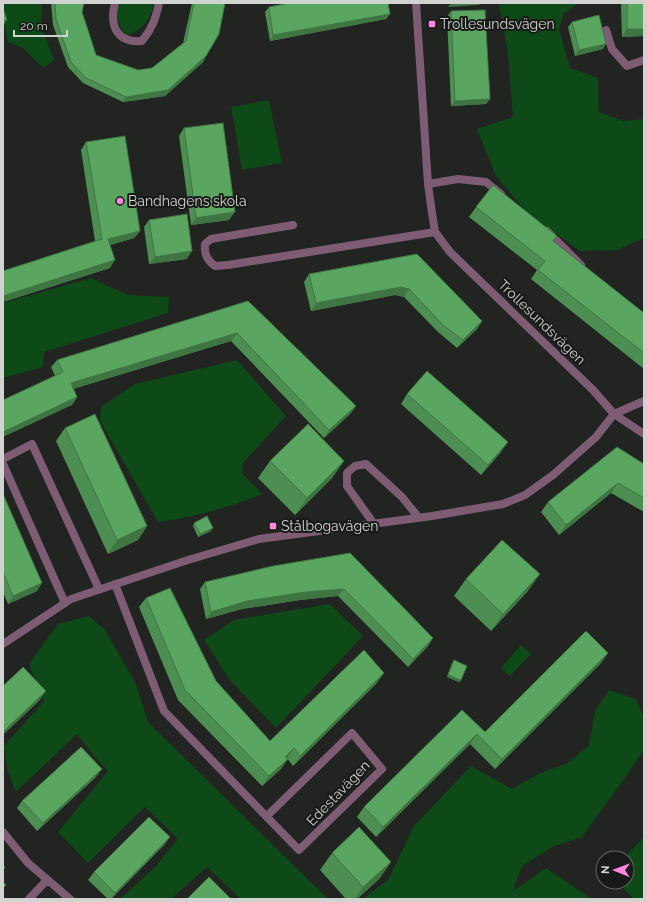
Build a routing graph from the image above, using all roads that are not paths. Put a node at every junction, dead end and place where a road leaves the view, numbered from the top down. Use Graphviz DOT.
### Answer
graph roads {
  1 [pos="115,3"];
  2 [pos="159,3"];
  3 [pos="416,3"];
  4 [pos="606,30"];
  5 [pos="644,60"];
  6 [pos="428,184"];
  7 [pos="511,202"];
  8 [pos="293,224"];
  9 [pos="542,227"];
  10 [pos="435,232"];
  11 [pos="588,272"];
  12 [pos="644,401"];
  13 [pos="614,414"];
  14 [pos="644,434"];
  15 [pos="3,459"];
  16 [pos="3,464"];
  17 [pos="419,518"];
  18 [pos="374,524"];
  19 [pos="115,584"];
  20 [pos="99,589"];
  21 [pos="65,603"];
  22 [pos="3,644"];
  23 [pos="267,816"];
  24 [pos="3,832"];
  25 [pos="47,880"];
  26 [pos="29,899"];
  27 [pos="70,899"];
  1 -- 2 [label="street"];
  3 -- 6 [label="street, Trollesundsvägen"];
  4 -- 5 [label="street"];
  6 -- 7 [label="street"];
  6 -- 10 [label="street, Trollesundsvägen"];
  8 -- 10 [label="street"];
  9 -- 11 [label="street"];
  10 -- 13 [label="street, Trollesundsvägen"];
  12 -- 13 [label="street"];
  13 -- 14 [label="street, Trollesundsvägen"];
  13 -- 17 [label="street"];
  15 -- 20 [label="street"];
  16 -- 21 [label="street"];
  17 -- 18 [label="street"];
  17 -- 18 [label="street"];
  18 -- 19 [label="street"];
  19 -- 20 [label="street"];
  19 -- 23 [label="street, Edestavägen"];
  20 -- 21 [label="street"];
  21 -- 22 [label="street"];
  23 -- 23 [label="street, Edestavägen"];
  24 -- 25 [label="street"];
  25 -- 26 [label="street"];
  25 -- 27 [label="street"];
}
